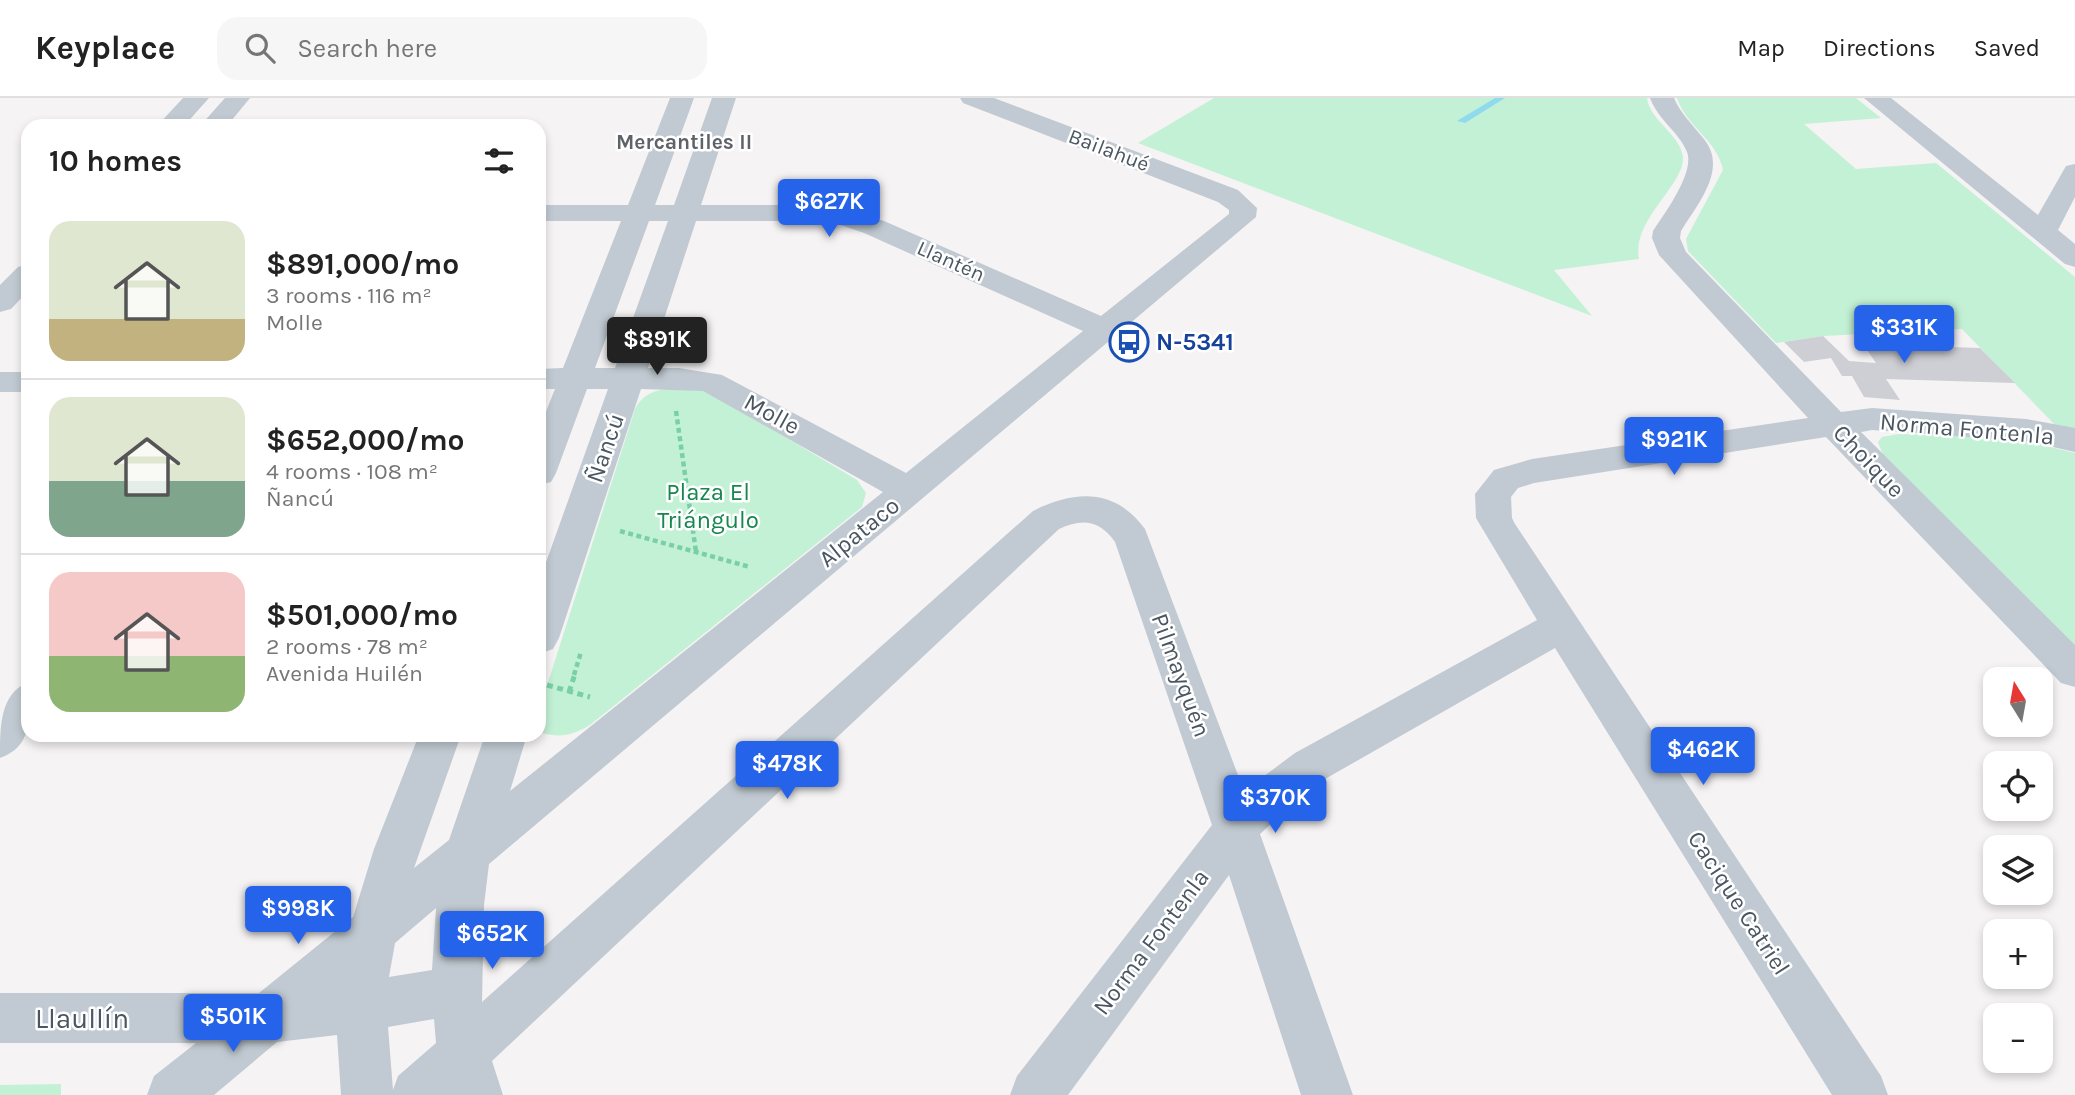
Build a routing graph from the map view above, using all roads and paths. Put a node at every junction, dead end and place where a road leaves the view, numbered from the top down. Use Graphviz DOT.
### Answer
graph roads {
  1 [pos="197,98"];
  2 [pos="238,98"];
  3 [pos="682,98"];
  4 [pos="724,98"];
  5 [pos="972,98"];
  6 [pos="1662,98"];
  7 [pos="1876,98"];
  8 [pos="177,119"];
  9 [pos="219,119"];
  10 [pos="2075,172"];
  11 [pos="1242,208"];
  12 [pos="546,213"];
  13 [pos="639,213"];
  14 [pos="685,213"];
  15 [pos="2043,232"];
  16 [pos="2075,258"];
  17 [pos="21,281"];
  18 [pos="0,303"];
  19 [pos="1106,330"];
  20 [pos="546,379"];
  21 [pos="575,379"];
  22 [pos="628,379"];
  23 [pos="0,382"];
  24 [pos="21,382"];
  25 [pos="674,400"];
  26 [pos="1833,424"];
  27 [pos="2075,440"];
  28 [pos="546,455"];
  29 [pos="910,491"];
  30 [pos="1493,494"];
  31 [pos="620,531"];
  32 [pos="696,552"];
  33 [pos="752,568"];
  34 [pos="546,618"];
  35 [pos="1561,626"];
  36 [pos="2075,671"];
  37 [pos="547,685"];
  38 [pos="599,700"];
  39 [pos="21,709"];
  40 [pos="0,740"];
  41 [pos="437,742"];
  42 [pos="504,742"];
  43 [pos="1236,828"];
  44 [pos="468,852"];
  45 [pos="374,929"];
  46 [pos="456,990"];
  47 [pos="362,1007"];
  48 [pos="0,1018"];
  49 [pos="266,1018"];
  50 [pos="470,1074"];
  51 [pos="173,1095"];
  52 [pos="367,1095"];
  53 [pos="417,1095"];
  54 [pos="1036,1095"];
  55 [pos="1327,1095"];
  56 [pos="1862,1095"];
  1 -- 8 [label="street"];
  2 -- 9 [label="street"];
  3 -- 13 [label="street"];
  4 -- 14 [label="street, Ñancú"];
  5 -- 11 [label="street, Bailahué"];
  6 -- 26 [label="street, Choique"];
  7 -- 15 [label="street"];
  10 -- 15 [label="street"];
  11 -- 19 [label="street, Alpataco"];
  12 -- 13 [label="street, Llantén"];
  13 -- 14 [label="street, Llantén"];
  13 -- 21 [label="street"];
  14 -- 19 [label="street, Llantén"];
  14 -- 22 [label="street, Ñancú"];
  15 -- 16 [label="street"];
  17 -- 18 [label="street"];
  19 -- 29 [label="street, Alpataco"];
  20 -- 21 [label="street, Molle"];
  21 -- 22 [label="street, Molle"];
  21 -- 28 [label="street"];
  22 -- 29 [label="street, Molle"];
  22 -- 34 [label="street, Ñancú"];
  23 -- 24 [label="street"];
  25 -- 32 [label="path"];
  26 -- 27 [label="street, Norma Fontenla"];
  26 -- 30 [label="street, Norma Fontenla"];
  26 -- 36 [label="street, Choique"];
  29 -- 44 [label="street, Alpataco"];
  30 -- 35 [label="street, Cacique Catriel"];
  31 -- 32 [label="path"];
  32 -- 33 [label="path"];
  35 -- 43 [label="street, Norma Fontenla"];
  35 -- 56 [label="street, Cacique Catriel"];
  37 -- 38 [label="path"];
  39 -- 40 [label="street"];
  41 -- 45 [label="street"];
  42 -- 44 [label="street"];
  43 -- 50 [label="street, Pilmayquén"];
  43 -- 54 [label="street, Norma Fontenla"];
  43 -- 55 [label="street, Pilmayquén"];
  44 -- 45 [label="street, Alpataco"];
  44 -- 46 [label="street"];
  45 -- 47 [label="street"];
  45 -- 49 [label="street, Alpataco"];
  46 -- 47 [label="street, Llaullín"];
  46 -- 50 [label="street"];
  47 -- 49 [label="street, Llaullín"];
  47 -- 52 [label="street"];
  48 -- 49 [label="street, Llaullín"];
  49 -- 51 [label="street, Alpataco"];
  50 -- 53 [label="street"];
}
